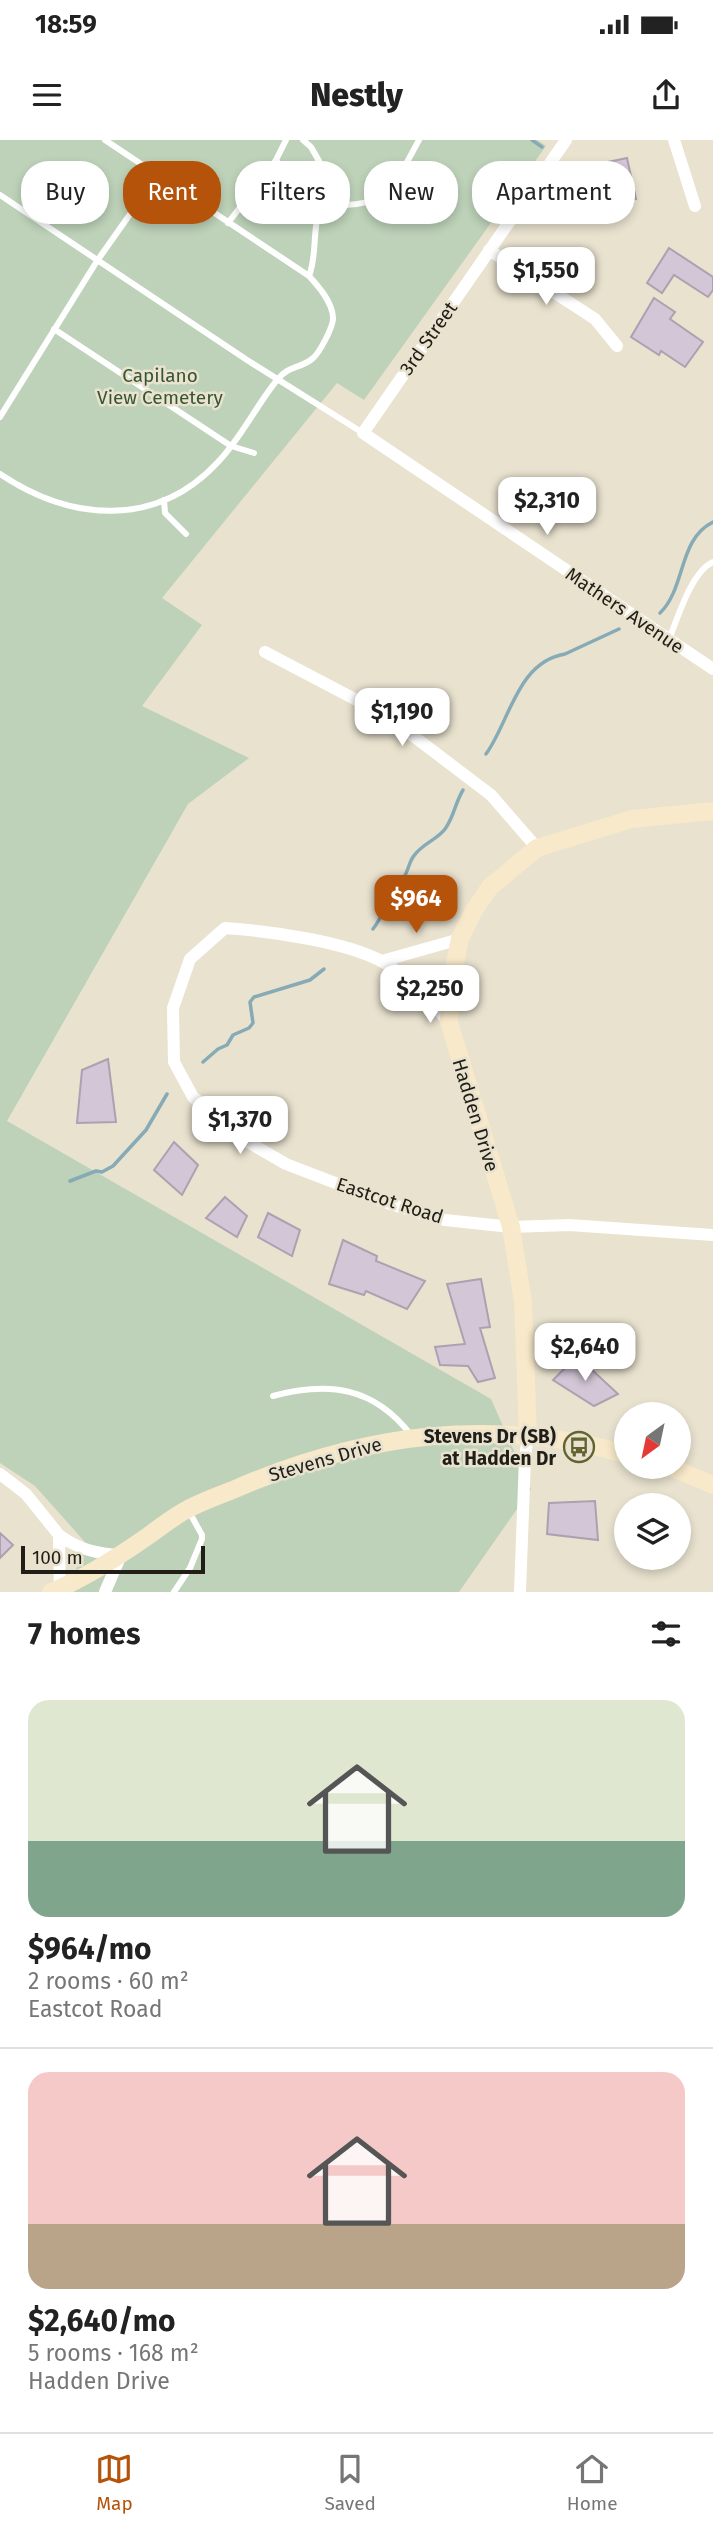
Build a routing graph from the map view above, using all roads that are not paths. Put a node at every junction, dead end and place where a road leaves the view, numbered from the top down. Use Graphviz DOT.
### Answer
graph roads {
  1 [pos="105,140"];
  2 [pos="303,140"];
  3 [pos="419,140"];
  4 [pos="566,140"];
  5 [pos="674,140"];
  6 [pos="282,141"];
  7 [pos="276,160"];
  8 [pos="136,161"];
  9 [pos="319,161"];
  10 [pos="0,195"];
  11 [pos="350,204"];
  12 [pos="695,205"];
  13 [pos="221,218"];
  14 [pos="228,223"];
  15 [pos="123,224"];
  16 [pos="316,224"];
  17 [pos="489,250"];
  18 [pos="96,261"];
  19 [pos="309,276"];
  20 [pos="54,329"];
  21 [pos="617,346"];
  22 [pos="277,379"];
  23 [pos="0,417"];
  24 [pos="363,433"];
  25 [pos="231,446"];
  26 [pos="254,453"];
  27 [pos="0,474"];
  28 [pos="164,500"];
  29 [pos="186,534"];
  30 [pos="713,562"];
  31 [pos="670,639"];
  32 [pos="265,652"];
  33 [pos="713,668"];
  34 [pos="712,812"];
  35 [pos="537,848"];
  36 [pos="460,939"];
  37 [pos="382,961"];
  38 [pos="449,1022"];
  39 [pos="511,1227"];
  40 [pos="713,1235"];
  41 [pos="273,1396"];
  42 [pos="528,1434"];
  43 [pos="412,1436"];
  44 [pos="614,1450"];
  45 [pos="0,1474"];
  46 [pos="691,1476"];
  47 [pos="713,1485"];
  48 [pos="192,1517"];
  49 [pos="59,1535"];
  50 [pos="121,1555"];
  51 [pos="57,1591"];
  52 [pos="105,1592"];
  53 [pos="174,1592"];
  54 [pos="520,1592"];
  1 -- 8 [label="lane"];
  2 -- 9 [label="lane"];
  3 -- 11 [label="lane"];
  4 -- 17 [label="street, 3rd Street"];
  5 -- 12 [label="street"];
  6 -- 7 [label="lane"];
  7 -- 14 [label="lane"];
  10 -- 18 [label="lane"];
  13 -- 14 [label="lane"];
  14 -- 19 [label="lane"];
  15 -- 18 [label="lane"];
  16 -- 19 [label="lane"];
  17 -- 21 [label="street"];
  17 -- 24 [label="street, 3rd Street"];
  18 -- 20 [label="lane"];
  18 -- 22 [label="lane"];
  19 -- 22 [label="lane"];
  20 -- 23 [label="lane"];
  20 -- 25 [label="lane"];
  22 -- 24 [label="lane"];
  22 -- 25 [label="lane"];
  24 -- 31 [label="street, Mathers Avenue"];
  25 -- 26 [label="lane"];
  25 -- 28 [label="lane"];
  27 -- 28 [label="lane"];
  28 -- 29 [label="lane"];
  30 -- 31 [label="lane"];
  31 -- 33 [label="street, Mathers Avenue"];
  32 -- 35 [label="street"];
  34 -- 35 [label="street, Hadden Drive"];
  35 -- 36 [label="street, Hadden Drive"];
  36 -- 37 [label="street"];
  36 -- 38 [label="street, Hadden Drive"];
  37 -- 38 [label="street, Eastcot Road"];
  37 -- 39 [label="street, Eastcot Road"];
  38 -- 39 [label="street, Hadden Drive"];
  39 -- 40 [label="street, Eastcot Road"];
  39 -- 42 [label="street, Hadden Drive"];
  41 -- 43 [label="lane"];
  42 -- 43 [label="street, Stevens Drive"];
  42 -- 44 [label="street, Stevens Drive"];
  42 -- 54 [label="street, Hadden Drive"];
  43 -- 50 [label="street, Stevens Drive"];
  45 -- 49 [label="street"];
  46 -- 47 [label="street"];
  48 -- 53 [label="lane"];
  49 -- 50 [label="street"];
  49 -- 51 [label="street"];
  50 -- 51 [label="street, Stevens Drive"];
  50 -- 52 [label="street"];
}
